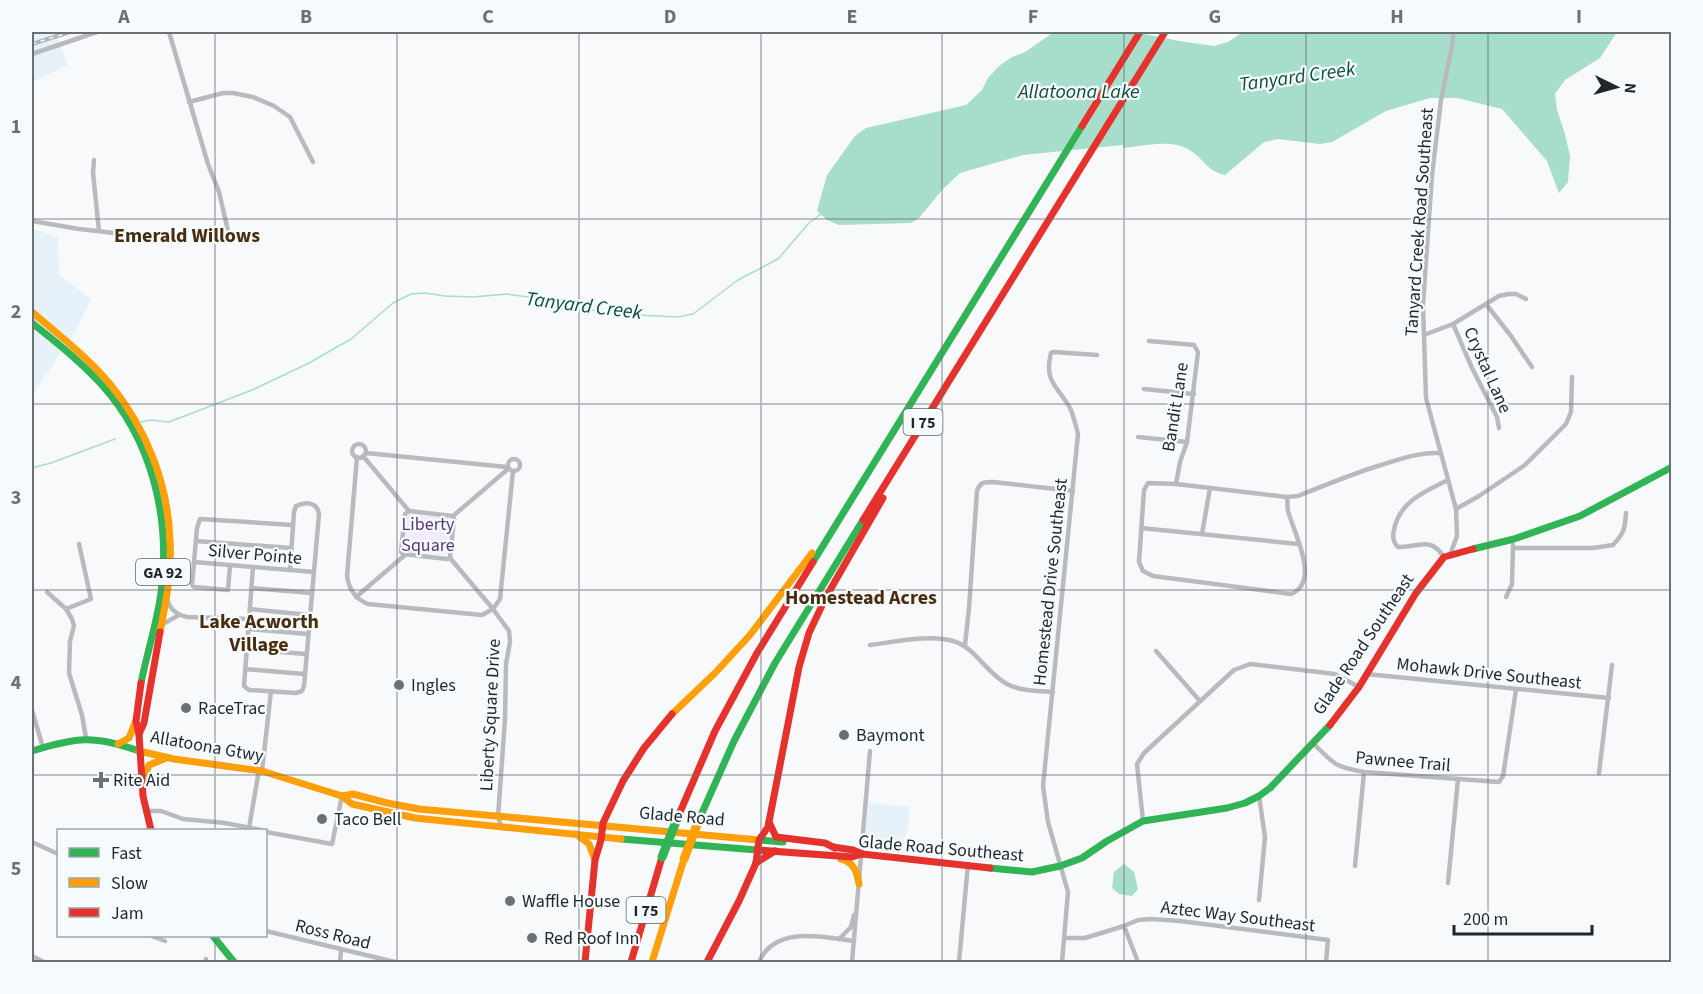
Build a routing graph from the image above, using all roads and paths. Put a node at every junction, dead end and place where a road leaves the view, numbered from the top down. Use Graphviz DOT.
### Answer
graph roads {
  1 [pos="97,32"];
  2 [pos="168,32"];
  3 [pos="1140,32"];
  4 [pos="1165,32"];
  5 [pos="1453,32"];
  6 [pos="32,54"];
  7 [pos="189,102"];
  8 [pos="94,160"];
  9 [pos="313,162"];
  10 [pos="32,221"];
  11 [pos="99,231"];
  12 [pos="228,231"];
  13 [pos="132,235"];
  14 [pos="1526,299"];
  15 [pos="1486,304"];
  16 [pos="32,312"];
  17 [pos="32,323"];
  18 [pos="1453,324"];
  19 [pos="1424,335"];
  20 [pos="1149,340"];
  21 [pos="1097,355"];
  22 [pos="1532,367"];
  23 [pos="1572,377"];
  24 [pos="1144,389"];
  25 [pos="1194,394"];
  26 [pos="120,402"];
  27 [pos="1499,428"];
  28 [pos="1138,437"];
  29 [pos="1187,442"];
  30 [pos="906,450"];
  31 [pos="147,451"];
  32 [pos="1440,453"];
  33 [pos="364,454"];
  34 [pos="357,457"];
  35 [pos="1671,467"];
  36 [pos="509,469"];
  37 [pos="1448,480"];
  38 [pos="1176,484"];
  39 [pos="1210,488"];
  40 [pos="1073,490"];
  41 [pos="1287,497"];
  42 [pos="1456,509"];
  43 [pos="409,511"];
  44 [pos="1626,513"];
  45 [pos="453,516"];
  46 [pos="293,525"];
  47 [pos="832,528"];
  48 [pos="1141,528"];
  49 [pos="1202,534"];
  50 [pos="196,541"];
  51 [pos="1513,543"];
  52 [pos="79,544"];
  53 [pos="1299,544"];
  54 [pos="291,548"];
  55 [pos="405,555"];
  56 [pos="1447,556"];
  57 [pos="450,558"];
  58 [pos="194,562"];
  59 [pos="230,565"];
  60 [pos="253,567"];
  61 [pos="290,570"];
  62 [pos="314,572"];
  63 [pos="251,588"];
  64 [pos="47,592"];
  65 [pos="312,593"];
  66 [pos="166,595"];
  67 [pos="356,597"];
  68 [pos="1506,597"];
  69 [pos="66,609"];
  70 [pos="250,609"];
  71 [pos="493,609"];
  72 [pos="179,615"];
  73 [pos="309,615"];
  74 [pos="249,620"];
  75 [pos="161,627"];
  76 [pos="248,629"];
  77 [pos="308,634"];
  78 [pos="870,645"];
  79 [pos="964,645"];
  80 [pos="246,649"];
  81 [pos="1156,651"];
  82 [pos="306,654"];
  83 [pos="1612,665"];
  84 [pos="245,669"];
  85 [pos="305,674"];
  86 [pos="1366,674"];
  87 [pos="1359,687"];
  88 [pos="1516,690"];
  89 [pos="271,691"];
  90 [pos="1053,692"];
  91 [pos="1609,698"];
  92 [pos="1200,701"];
  93 [pos="32,710"];
  94 [pos="136,722"];
  95 [pos="139,734"];
  96 [pos="86,738"];
  97 [pos="118,744"];
  98 [pos="1314,744"];
  99 [pos="43,748"];
  100 [pos="32,751"];
  101 [pos="139,751"];
  102 [pos="870,751"];
  103 [pos="171,759"];
  104 [pos="261,771"];
  105 [pos="1364,772"];
  106 [pos="1599,773"];
  107 [pos="1458,779"];
  108 [pos="142,784"];
  109 [pos="342,796"];
  110 [pos="1259,796"];
  111 [pos="146,811"];
  112 [pos="499,821"];
  113 [pos="1143,821"];
  114 [pos="769,822"];
  115 [pos="602,826"];
  116 [pos="249,828"];
  117 [pos="150,829"];
  118 [pos="253,829"];
  119 [pos="267,832"];
  120 [pos="576,834"];
  121 [pos="602,837"];
  122 [pos="759,840"];
  123 [pos="32,842"];
  124 [pos="835,848"];
  125 [pos="739,849"];
  126 [pos="757,850"];
  127 [pos="780,852"];
  128 [pos="57,854"];
  129 [pos="862,854"];
  130 [pos="595,860"];
  131 [pos="756,863"];
  132 [pos="968,864"];
  133 [pos="1060,866"];
  134 [pos="1355,866"];
  135 [pos="1448,883"];
  136 [pos="859,884"];
  137 [pos="1259,900"];
  138 [pos="858,904"];
  139 [pos="1124,927"];
  140 [pos="267,931"];
  141 [pos="155,937"];
  142 [pos="214,937"];
  143 [pos="1065,938"];
  144 [pos="839,939"];
  145 [pos="165,941"];
  146 [pos="855,941"];
  147 [pos="341,950"];
  148 [pos="32,956"];
  149 [pos="44,963"];
  150 [pos="234,963"];
  151 [pos="340,963"];
  152 [pos="395,963"];
  153 [pos="585,963"];
  154 [pos="631,963"];
  155 [pos="652,963"];
  156 [pos="707,963"];
  157 [pos="759,963"];
  158 [pos="852,963"];
  159 [pos="959,963"];
  160 [pos="1062,963"];
  161 [pos="1138,963"];
  162 [pos="1326,963"];
  1 -- 6 [label="street"];
  2 -- 7 [label="street"];
  3 -- 47 [label="main road, I 75"];
  4 -- 30 [label="main road, I 75"];
  5 -- 19 [label="street, Tanyard Creek Road Southeast"];
  7 -- 9 [label="street"];
  7 -- 12 [label="street"];
  8 -- 11 [label="street"];
  10 -- 11 [label="street"];
  11 -- 13 [label="street"];
  14 -- 15 [label="street"];
  15 -- 18 [label="street"];
  15 -- 22 [label="street"];
  16 -- 26 [label="main road"];
  17 -- 26 [label="main road, GA 92"];
  18 -- 19 [label="street"];
  18 -- 27 [label="street, Crystal Lane"];
  19 -- 32 [label="street, Tanyard Creek Road Southeast"];
  20 -- 25 [label="street, Bandit Lane"];
  21 -- 40 [label="street, Homestead Drive Southeast"];
  23 -- 42 [label="street"];
  24 -- 25 [label="street"];
  25 -- 29 [label="street, Bandit Lane"];
  26 -- 31 [label="main road, GA 92"];
  28 -- 29 [label="street"];
  29 -- 38 [label="street, Bandit Lane"];
  30 -- 114 [label="main road"];
  30 -- 155 [label="main road, I 75, bridge"];
  31 -- 66 [label="main road"];
  31 -- 94 [label="main road, GA 92"];
  32 -- 37 [label="street, Tanyard Creek Road Southeast"];
  32 -- 41 [label="street"];
  33 -- 34 [label="street"];
  33 -- 34 [label="street"];
  33 -- 36 [label="street"];
  33 -- 43 [label="street"];
  34 -- 67 [label="street"];
  35 -- 51 [label="main road"];
  36 -- 45 [label="street"];
  36 -- 71 [label="street"];
  37 -- 42 [label="street, Tanyard Creek Road Southeast"];
  37 -- 56 [label="street"];
  38 -- 39 [label="street"];
  38 -- 48 [label="street"];
  39 -- 41 [label="street"];
  39 -- 49 [label="street"];
  40 -- 79 [label="street"];
  40 -- 90 [label="street, Homestead Drive Southeast"];
  41 -- 53 [label="street"];
  42 -- 56 [label="street, Tanyard Creek Road Southeast"];
  43 -- 45 [label="street"];
  43 -- 55 [label="street"];
  44 -- 51 [label="street"];
  45 -- 57 [label="street"];
  46 -- 50 [label="street"];
  46 -- 54 [label="street"];
  46 -- 62 [label="street"];
  47 -- 115 [label="main road"];
  47 -- 154 [label="main road, I 75, bridge"];
  48 -- 49 [label="street"];
  48 -- 53 [label="street"];
  49 -- 53 [label="street"];
  50 -- 54 [label="street"];
  50 -- 58 [label="street"];
  51 -- 56 [label="main road"];
  51 -- 68 [label="street"];
  52 -- 69 [label="street"];
  54 -- 61 [label="street"];
  55 -- 57 [label="street"];
  55 -- 67 [label="street"];
  56 -- 86 [label="main road, Glade Road Southeast"];
  57 -- 71 [label="street"];
  58 -- 59 [label="street, Silver Pointe"];
  58 -- 59 [label="street"];
  59 -- 60 [label="street, Silver Pointe"];
  60 -- 61 [label="street, Silver Pointe"];
  60 -- 63 [label="street"];
  61 -- 62 [label="street, Silver Pointe"];
  62 -- 65 [label="street"];
  63 -- 65 [label="street"];
  63 -- 70 [label="street"];
  64 -- 69 [label="street"];
  65 -- 73 [label="street"];
  66 -- 72 [label="street"];
  66 -- 75 [label="main road, GA 92"];
  67 -- 71 [label="street, Liberty Square Drive"];
  69 -- 96 [label="street"];
  70 -- 73 [label="street"];
  70 -- 74 [label="street"];
  71 -- 112 [label="street, Liberty Square Drive"];
  72 -- 74 [label="street"];
  72 -- 75 [label="street"];
  73 -- 77 [label="street"];
  74 -- 76 [label="street"];
  75 -- 95 [label="main road, GA 92"];
  76 -- 77 [label="street"];
  76 -- 80 [label="street"];
  77 -- 82 [label="street"];
  78 -- 79 [label="street"];
  79 -- 90 [label="street"];
  80 -- 82 [label="street"];
  80 -- 84 [label="street"];
  81 -- 92 [label="street"];
  82 -- 85 [label="street"];
  83 -- 91 [label="street"];
  84 -- 85 [label="street"];
  84 -- 89 [label="street"];
  85 -- 89 [label="street"];
  86 -- 87 [label="main road, Glade Road Southeast"];
  86 -- 88 [label="street, Mohawk Drive Southeast"];
  87 -- 92 [label="street"];
  87 -- 98 [label="main road, Glade Road Southeast"];
  88 -- 91 [label="street, Mohawk Drive Southeast"];
  88 -- 107 [label="street, Pawnee Trail"];
  89 -- 104 [label="street"];
  90 -- 133 [label="street, Homestead Drive Southeast"];
  91 -- 106 [label="street"];
  92 -- 113 [label="street"];
  93 -- 99 [label="street"];
  94 -- 95 [label="main road, GA 92"];
  94 -- 97 [label="main road"];
  95 -- 101 [label="main road, GA 92"];
  96 -- 97 [label="main road, Allatoona Gtwy"];
  96 -- 99 [label="main road, Allatoona Gtwy"];
  97 -- 101 [label="main road, Allatoona Gtwy"];
  98 -- 105 [label="street, Pawnee Trail"];
  98 -- 110 [label="main road, Glade Road Southeast"];
  99 -- 100 [label="main road, Allatoona Gtwy"];
  101 -- 103 [label="main road, Allatoona Gtwy"];
  101 -- 108 [label="main road, GA 92"];
  102 -- 129 [label="street"];
  103 -- 104 [label="main road, Allatoona Gtwy"];
  103 -- 108 [label="main road"];
  104 -- 109 [label="main road, Allatoona Gtwy"];
  104 -- 116 [label="street"];
  105 -- 107 [label="street, Pawnee Trail"];
  105 -- 134 [label="street"];
  107 -- 135 [label="street"];
  108 -- 111 [label="main road, GA 92"];
  109 -- 112 [label="main road"];
  109 -- 112 [label="main road"];
  109 -- 119 [label="street"];
  110 -- 113 [label="main road, Glade Road Southeast"];
  110 -- 137 [label="street"];
  111 -- 116 [label="street"];
  111 -- 117 [label="main road, GA 92"];
  112 -- 115 [label="main road"];
  112 -- 120 [label="main road, Glade Road"];
  113 -- 133 [label="main road, Glade Road Southeast"];
  114 -- 122 [label="main road"];
  114 -- 124 [label="main road"];
  115 -- 121 [label="main road"];
  115 -- 122 [label="main road, Glade Road"];
  116 -- 118 [label="street"];
  120 -- 121 [label="main road, Glade Road"];
  120 -- 130 [label="main road"];
  121 -- 125 [label="main road, Glade Road"];
  121 -- 130 [label="main road"];
  122 -- 124 [label="main road, Glade Road"];
  122 -- 126 [label="main road"];
  123 -- 128 [label="street"];
  124 -- 129 [label="main road"];
  125 -- 126 [label="main road, Glade Road Southeast"];
  126 -- 127 [label="main road, Glade Road Southeast"];
  126 -- 131 [label="main road"];
  127 -- 129 [label="main road, Glade Road Southeast"];
  127 -- 131 [label="main road"];
  127 -- 136 [label="main road"];
  129 -- 132 [label="main road, Glade Road Southeast"];
  129 -- 136 [label="street"];
  130 -- 153 [label="main road"];
  131 -- 156 [label="main road"];
  132 -- 133 [label="main road, Glade Road Southeast"];
  132 -- 159 [label="street"];
  133 -- 143 [label="street, Homestead Drive Southeast"];
  136 -- 138 [label="street"];
  138 -- 144 [label="street"];
  138 -- 146 [label="street"];
  139 -- 143 [label="street, Aztec Way Southeast"];
  139 -- 161 [label="street"];
  139 -- 162 [label="street, Aztec Way Southeast"];
  140 -- 147 [label="street, Ross Road"];
  141 -- 145 [label="street"];
  142 -- 150 [label="main road"];
  143 -- 160 [label="street, Homestead Drive Southeast"];
  144 -- 146 [label="street"];
  144 -- 157 [label="street"];
  146 -- 158 [label="street"];
  147 -- 151 [label="street"];
  147 -- 152 [label="street, Ross Road"];
  148 -- 149 [label="street"];
}
